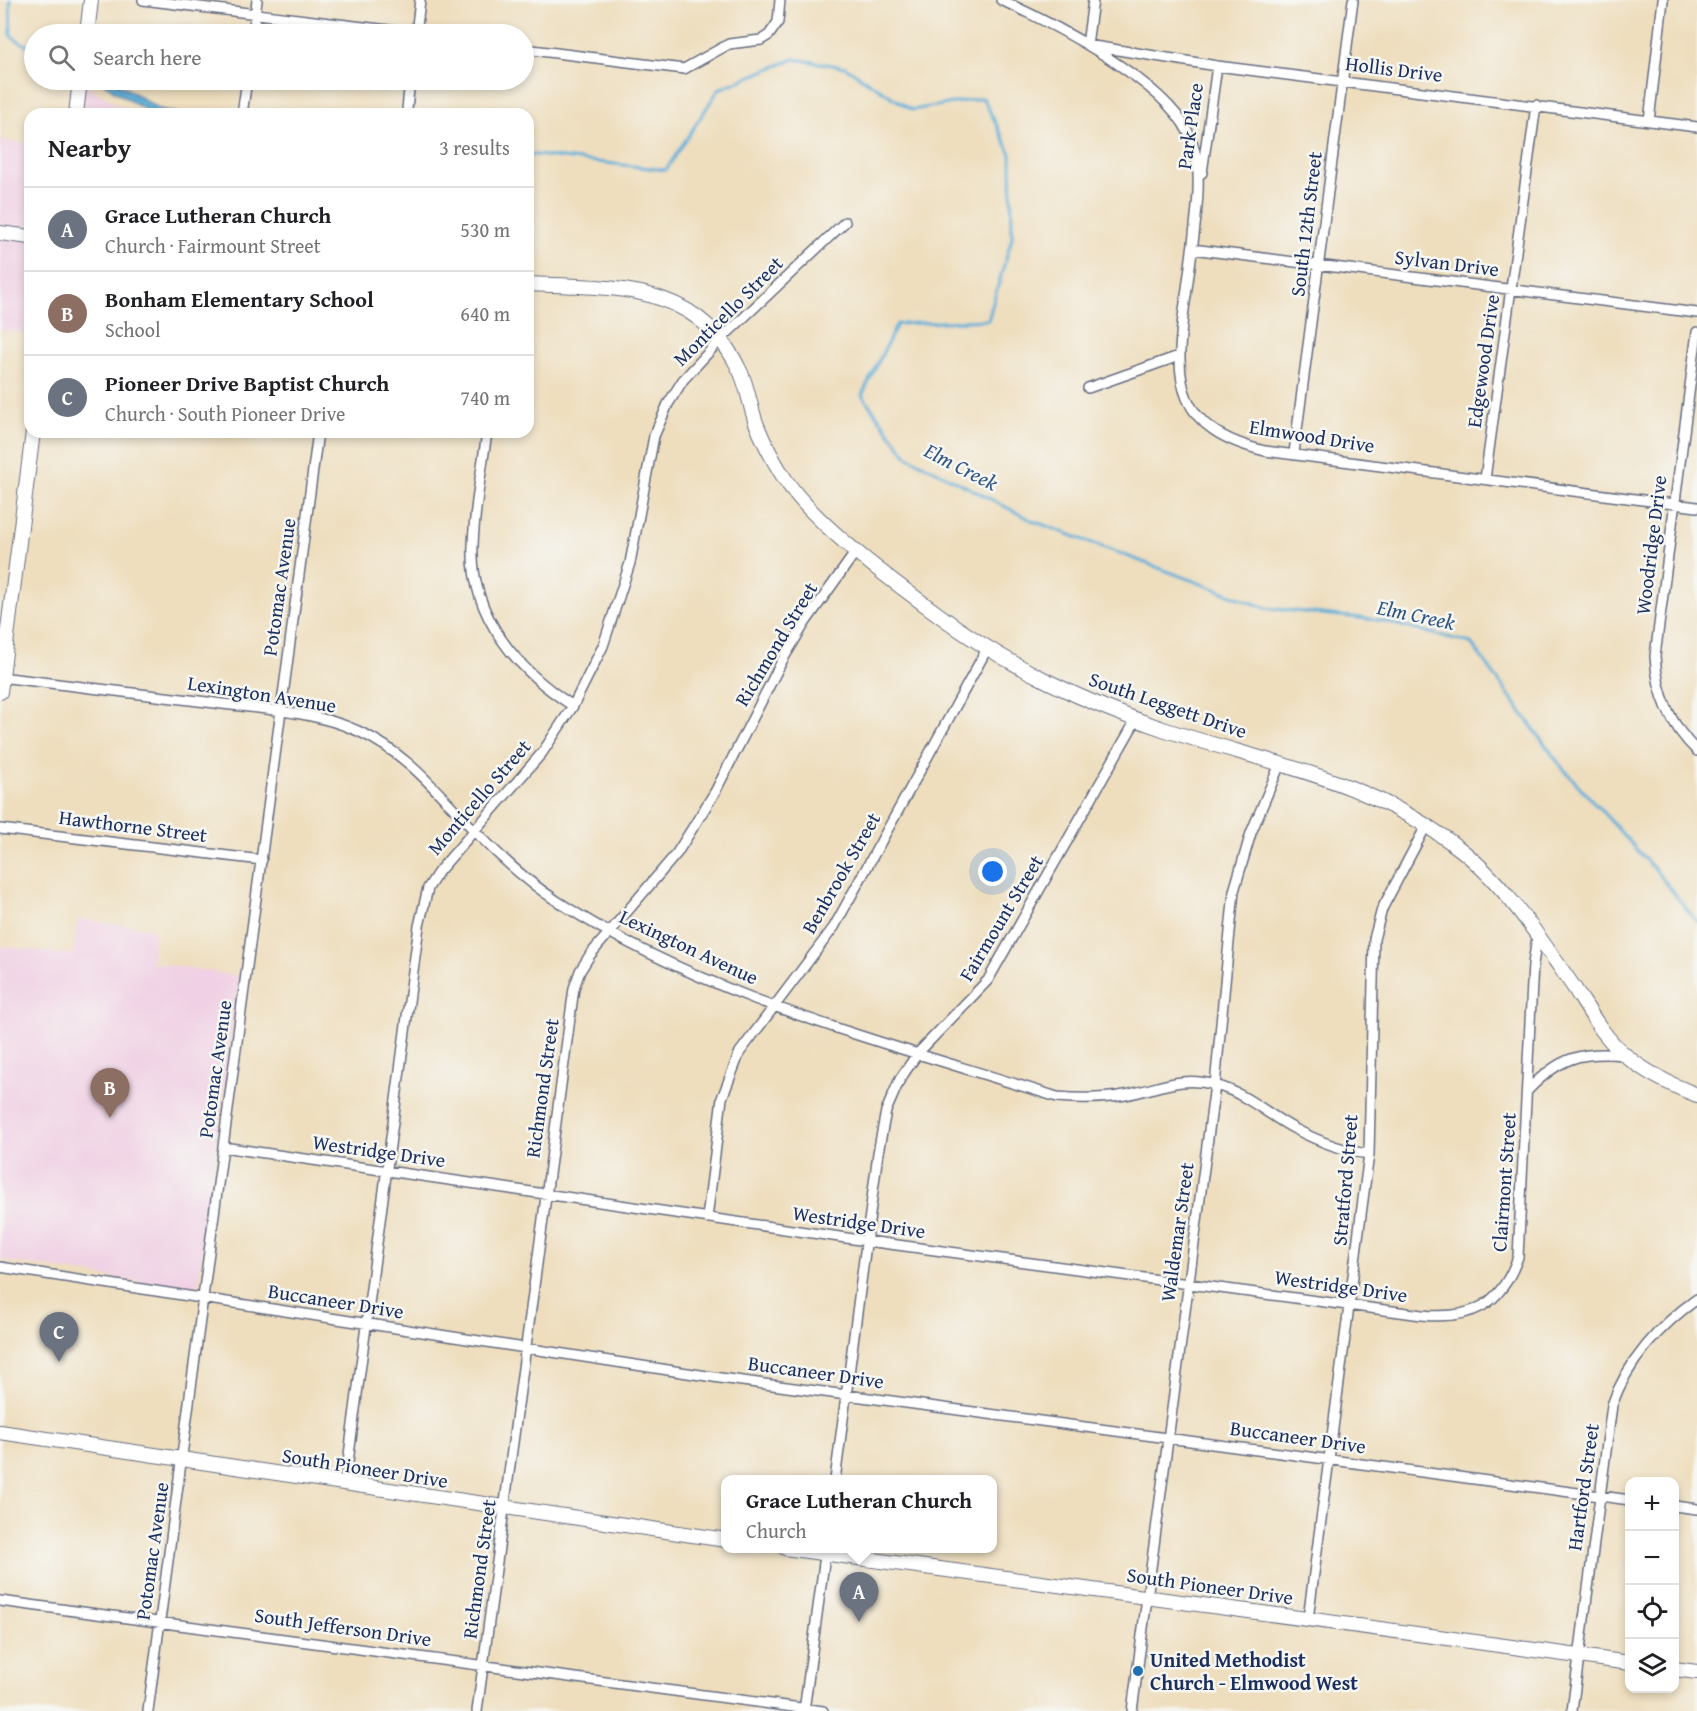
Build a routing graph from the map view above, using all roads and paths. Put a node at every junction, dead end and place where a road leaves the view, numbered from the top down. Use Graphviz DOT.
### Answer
graph roads {
  1 [pos="91,0"];
  2 [pos="143,0"];
  3 [pos="257,0"];
  4 [pos="420,0"];
  5 [pos="780,0"];
  6 [pos="1001,0"];
  7 [pos="1093,0"];
  8 [pos="1353,0"];
  9 [pos="1663,0"];
  10 [pos="255,14"];
  11 [pos="88,24"];
  12 [pos="254,24"];
  13 [pos="336,24"];
  14 [pos="417,24"];
  15 [pos="1087,45"];
  16 [pos="534,50"];
  17 [pos="1216,66"];
  18 [pos="1343,81"];
  19 [pos="79,90"];
  20 [pos="246,90"];
  21 [pos="409,90"];
  22 [pos="1536,105"];
  23 [pos="77,108"];
  24 [pos="243,108"];
  25 [pos="407,108"];
  26 [pos="1649,121"];
  27 [pos="1697,127"];
  28 [pos="1199,191"];
  29 [pos="846,222"];
  30 [pos="0,233"];
  31 [pos="24,236"];
  32 [pos="1192,249"];
  33 [pos="1319,265"];
  34 [pos="534,284"];
  35 [pos="1511,290"];
  36 [pos="1697,313"];
  37 [pos="1697,332"];
  38 [pos="720,340"];
  39 [pos="1179,356"];
  40 [pos="1088,388"];
  41 [pos="32,438"];
  42 [pos="317,438"];
  43 [pos="486,438"];
  44 [pos="1294,453"];
  45 [pos="1485,479"];
  46 [pos="1674,504"];
  47 [pos="1697,507"];
  48 [pos="857,550"];
  49 [pos="988,647"];
  50 [pos="1,677"];
  51 [pos="0,692"];
  52 [pos="573,706"];
  53 [pos="281,711"];
  54 [pos="1136,720"];
  55 [pos="1697,752"];
  56 [pos="1280,764"];
  57 [pos="1426,826"];
  58 [pos="0,829"];
  59 [pos="475,831"];
  60 [pos="262,860"];
  61 [pos="610,931"];
  62 [pos="1537,938"];
  63 [pos="774,1005"];
  64 [pos="918,1053"];
  65 [pos="1624,1055"];
  66 [pos="1215,1084"];
  67 [pos="1528,1090"];
  68 [pos="1697,1095"];
  69 [pos="223,1147"];
  70 [pos="1369,1154"];
  71 [pos="387,1170"];
  72 [pos="547,1194"];
  73 [pos="707,1218"];
  74 [pos="867,1241"];
  75 [pos="0,1267"];
  76 [pos="1188,1284"];
  77 [pos="205,1298"];
  78 [pos="1697,1299"];
  79 [pos="1489,1302"];
  80 [pos="1350,1305"];
  81 [pos="366,1324"];
  82 [pos="526,1348"];
  83 [pos="846,1395"];
  84 [pos="0,1432"];
  85 [pos="1168,1437"];
  86 [pos="184,1460"];
  87 [pos="1329,1460"];
  88 [pos="836,1475"];
  89 [pos="345,1485"];
  90 [pos="1600,1496"];
  91 [pos="1625,1499"];
  92 [pos="1679,1507"];
  93 [pos="506,1508"];
  94 [pos="1697,1509"];
  95 [pos="721,1539"];
  96 [pos="826,1553"];
  97 [pos="840,1553"];
  98 [pos="1146,1598"];
  99 [pos="0,1601"];
  100 [pos="1308,1619"];
  101 [pos="160,1621"];
  102 [pos="1580,1656"];
  103 [pos="1625,1662"];
  104 [pos="483,1664"];
  105 [pos="1679,1670"];
  106 [pos="1697,1672"];
  107 [pos="804,1710"];
  108 [pos="148,1711"];
  109 [pos="477,1711"];
  110 [pos="823,1711"];
  111 [pos="1132,1711"];
  112 [pos="1572,1711"];
  1 -- 11 [label="street"];
  2 -- 10 [label="street"];
  3 -- 10 [label="street"];
  4 -- 14 [label="street"];
  5 -- 16 [label="street"];
  6 -- 15 [label="street, Elmwood Drive"];
  7 -- 15 [label="street"];
  8 -- 18 [label="street, South 12th Street"];
  9 -- 26 [label="street"];
  10 -- 12 [label="street"];
  10 -- 13 [label="street"];
  15 -- 17 [label="street, Hollis Drive"];
  15 -- 28 [label="street, Elmwood Drive"];
  17 -- 18 [label="street, Hollis Drive"];
  17 -- 28 [label="street, Park Place"];
  18 -- 22 [label="street, Hollis Drive"];
  18 -- 33 [label="street, South 12th Street"];
  19 -- 23 [label="street"];
  20 -- 24 [label="street"];
  21 -- 25 [label="street"];
  22 -- 26 [label="street, Hollis Drive"];
  22 -- 35 [label="street, Edgewood Drive"];
  26 -- 27 [label="street, Hollis Drive"];
  28 -- 32 [label="street, Elmwood Drive"];
  29 -- 38 [label="street, Monticello Street"];
  30 -- 31 [label="street"];
  32 -- 33 [label="street, Sylvan Drive"];
  32 -- 39 [label="street, Elmwood Drive"];
  33 -- 35 [label="street, Sylvan Drive"];
  33 -- 44 [label="street, South 12th Street"];
  34 -- 38 [label="street, South Leggett Drive"];
  35 -- 36 [label="street, Sylvan Drive"];
  35 -- 45 [label="street, Edgewood Drive"];
  37 -- 46 [label="street, Woodridge Drive"];
  38 -- 48 [label="street, South Leggett Drive"];
  38 -- 52 [label="street, Monticello Street"];
  39 -- 40 [label="street"];
  39 -- 44 [label="street, Elmwood Drive"];
  41 -- 50 [label="street"];
  42 -- 53 [label="street, Potomac Avenue"];
  43 -- 52 [label="street"];
  44 -- 45 [label="street, Elmwood Drive"];
  45 -- 46 [label="street, Elmwood Drive"];
  46 -- 47 [label="street, Elmwood Drive"];
  46 -- 55 [label="street, Woodridge Drive"];
  48 -- 49 [label="street, South Leggett Drive"];
  48 -- 61 [label="street, Richmond Street"];
  49 -- 54 [label="street, South Leggett Drive"];
  49 -- 63 [label="street, Benbrook Street"];
  50 -- 51 [label="street"];
  50 -- 53 [label="street, Lexington Avenue"];
  52 -- 59 [label="street, Monticello Street"];
  53 -- 59 [label="street, Lexington Avenue"];
  53 -- 60 [label="street, Potomac Avenue"];
  54 -- 56 [label="street, South Leggett Drive"];
  54 -- 64 [label="street, Fairmount Street"];
  56 -- 57 [label="street, South Leggett Drive"];
  56 -- 66 [label="street, Waldemar Street"];
  57 -- 62 [label="street, South Leggett Drive"];
  57 -- 70 [label="street, Stratford Street"];
  58 -- 60 [label="street, Hawthorne Street"];
  59 -- 61 [label="street, Lexington Avenue"];
  59 -- 71 [label="street, Monticello Street"];
  60 -- 69 [label="street, Potomac Avenue"];
  61 -- 63 [label="street, Lexington Avenue"];
  61 -- 72 [label="street, Richmond Street"];
  62 -- 65 [label="street, South Leggett Drive"];
  62 -- 67 [label="street, Clairmont Street"];
  63 -- 64 [label="street, Lexington Avenue"];
  63 -- 73 [label="street, Benbrook Street"];
  64 -- 66 [label="street, Lexington Avenue"];
  64 -- 74 [label="street, Fairmount Street"];
  65 -- 67 [label="street, Clairmont Street"];
  65 -- 68 [label="street, South Leggett Drive"];
  66 -- 70 [label="street, Lexington Avenue"];
  66 -- 76 [label="street, Waldemar Street"];
  67 -- 79 [label="street, Clairmont Street"];
  69 -- 71 [label="street, Westridge Drive"];
  69 -- 77 [label="street, Potomac Avenue"];
  70 -- 80 [label="street, Stratford Street"];
  71 -- 72 [label="street, Westridge Drive"];
  71 -- 81 [label="street, Monticello Street"];
  72 -- 73 [label="street, Westridge Drive"];
  72 -- 82 [label="street, Richmond Street"];
  73 -- 74 [label="street, Westridge Drive"];
  74 -- 76 [label="street, Westridge Drive"];
  74 -- 83 [label="street, Fairmount Street"];
  75 -- 77 [label="street, Buccaneer Drive"];
  76 -- 80 [label="street, Westridge Drive"];
  76 -- 85 [label="street, Waldemar Street"];
  77 -- 81 [label="street, Buccaneer Drive"];
  77 -- 86 [label="street, Potomac Avenue"];
  78 -- 90 [label="street, Hartford Street"];
  79 -- 80 [label="street, Westridge Drive"];
  80 -- 87 [label="street, Stratford Street"];
  81 -- 82 [label="street, Buccaneer Drive"];
  81 -- 89 [label="street, Monticello Street"];
  82 -- 83 [label="street, Buccaneer Drive"];
  82 -- 93 [label="street, Richmond Street"];
  83 -- 85 [label="street, Buccaneer Drive"];
  83 -- 88 [label="street, Fairmount Street"];
  84 -- 86 [label="street, South Pioneer Drive"];
  85 -- 87 [label="street, Buccaneer Drive"];
  85 -- 98 [label="street, Waldemar Street"];
  86 -- 89 [label="street, South Pioneer Drive"];
  86 -- 101 [label="street, Potomac Avenue"];
  87 -- 90 [label="street, Buccaneer Drive"];
  87 -- 100 [label="street, Stratford Street"];
  89 -- 93 [label="street, South Pioneer Drive"];
  90 -- 91 [label="street, Buccaneer Drive"];
  90 -- 102 [label="street, Hartford Street"];
  92 -- 94 [label="street"];
  93 -- 95 [label="street, South Pioneer Drive"];
  93 -- 104 [label="street, Richmond Street"];
  96 -- 107 [label="street"];
  97 -- 98 [label="street, South Pioneer Drive"];
  98 -- 100 [label="street, South Pioneer Drive"];
  98 -- 111 [label="street, Waldemar Street"];
  99 -- 101 [label="street, South Jefferson Drive"];
  100 -- 102 [label="street, South Pioneer Drive"];
  101 -- 104 [label="street, South Jefferson Drive"];
  101 -- 108 [label="street, Potomac Avenue"];
  102 -- 103 [label="street, South Pioneer Drive"];
  102 -- 112 [label="street, Hartford Street"];
  104 -- 107 [label="street, South Jefferson Drive"];
  104 -- 109 [label="street, Richmond Street"];
  105 -- 106 [label="street"];
  107 -- 110 [label="street, South Jefferson Drive"];
}
